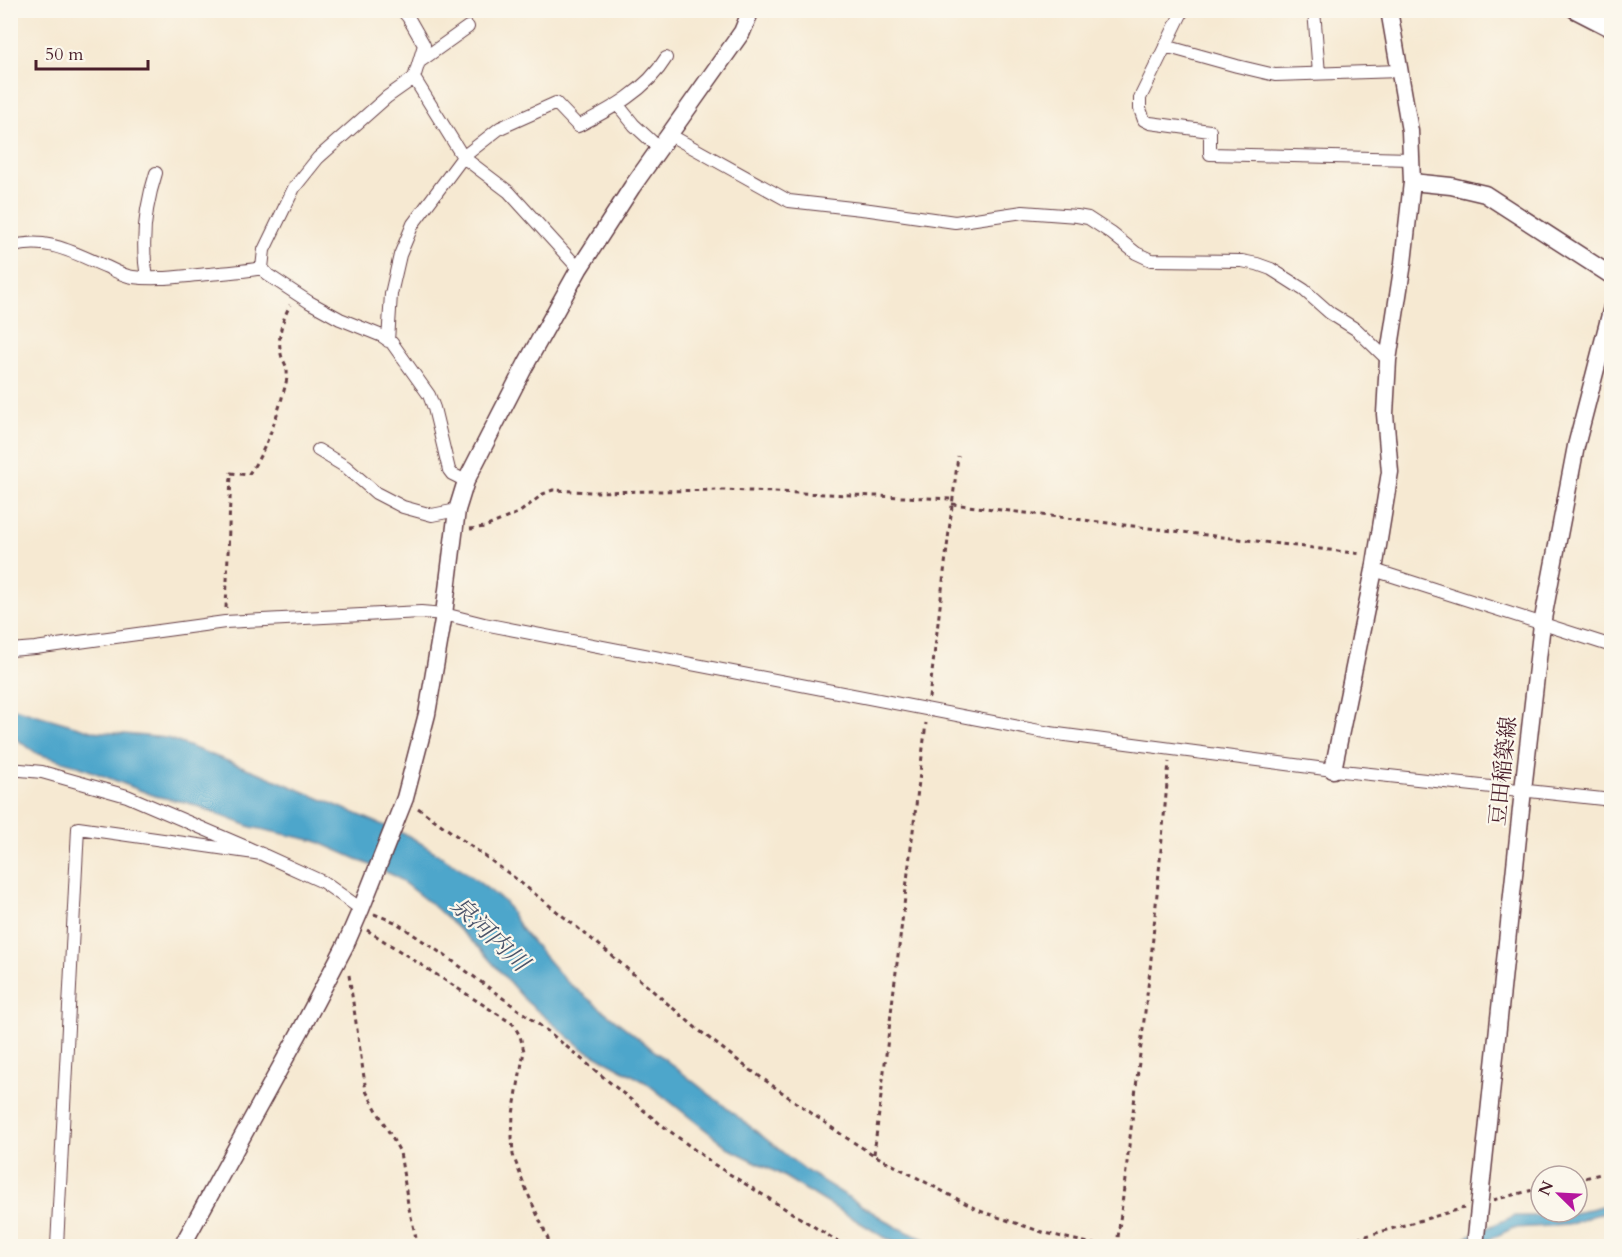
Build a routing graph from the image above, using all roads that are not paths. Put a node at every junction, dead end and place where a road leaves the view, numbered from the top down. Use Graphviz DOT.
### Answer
graph roads {
  1 [pos="402,10"];
  2 [pos="751,10"];
  3 [pos="1183,10"];
  4 [pos="1314,10"];
  5 [pos="1389,10"];
  6 [pos="1575,10"];
  7 [pos="468,27"];
  8 [pos="1611,29"];
  9 [pos="1165,46"];
  10 [pos="666,58"];
  11 [pos="419,62"];
  12 [pos="1400,71"];
  13 [pos="1319,74"];
  14 [pos="414,78"];
  15 [pos="618,105"];
  16 [pos="670,135"];
  17 [pos="660,149"];
  18 [pos="463,157"];
  19 [pos="1411,159"];
  20 [pos="156,173"];
  21 [pos="1412,182"];
  22 [pos="10,247"];
  23 [pos="262,268"];
  24 [pos="579,269"];
  25 [pos="1611,276"];
  26 [pos="147,278"];
  27 [pos="1611,307"];
  28 [pos="388,341"];
  29 [pos="1388,360"];
  30 [pos="318,450"];
  31 [pos="466,481"];
  32 [pos="457,510"];
  33 [pos="1375,563"];
  34 [pos="444,614"];
  35 [pos="1542,624"];
  36 [pos="1611,646"];
  37 [pos="10,650"];
  38 [pos="10,769"];
  39 [pos="1333,770"];
  40 [pos="1523,790"];
  41 [pos="1611,800"];
  42 [pos="262,854"];
  43 [pos="358,916"];
  44 [pos="57,1246"];
  45 [pos="182,1246"];
  46 [pos="1475,1246"];
  1 -- 11 [label="street"];
  2 -- 16 [label="street"];
  3 -- 9 [label="street"];
  4 -- 13 [label="street"];
  5 -- 12 [label="street"];
  6 -- 8 [label="street"];
  7 -- 11 [label="street"];
  9 -- 13 [label="street"];
  9 -- 19 [label="street"];
  10 -- 15 [label="street"];
  11 -- 14 [label="street"];
  12 -- 13 [label="street"];
  12 -- 19 [label="street"];
  14 -- 18 [label="street"];
  14 -- 23 [label="street"];
  15 -- 17 [label="street"];
  15 -- 18 [label="street"];
  16 -- 17 [label="street"];
  16 -- 29 [label="street"];
  17 -- 24 [label="street"];
  18 -- 24 [label="street"];
  18 -- 28 [label="street"];
  19 -- 21 [label="street"];
  20 -- 26 [label="street"];
  21 -- 25 [label="street"];
  21 -- 29 [label="street"];
  22 -- 26 [label="street"];
  23 -- 26 [label="street"];
  23 -- 28 [label="street"];
  24 -- 31 [label="street"];
  27 -- 35 [label="street, 豆田稲築線"];
  28 -- 31 [label="street"];
  29 -- 33 [label="street"];
  30 -- 32 [label="street"];
  31 -- 32 [label="street"];
  32 -- 34 [label="street"];
  33 -- 35 [label="street"];
  33 -- 39 [label="street"];
  34 -- 37 [label="street"];
  34 -- 39 [label="street"];
  34 -- 43 [label="street"];
  35 -- 36 [label="street"];
  35 -- 40 [label="street, 豆田稲築線"];
  38 -- 42 [label="street"];
  39 -- 40 [label="street"];
  40 -- 41 [label="street"];
  40 -- 46 [label="street, 豆田稲築線"];
  42 -- 43 [label="street"];
  42 -- 44 [label="street"];
  43 -- 45 [label="street"];
}
